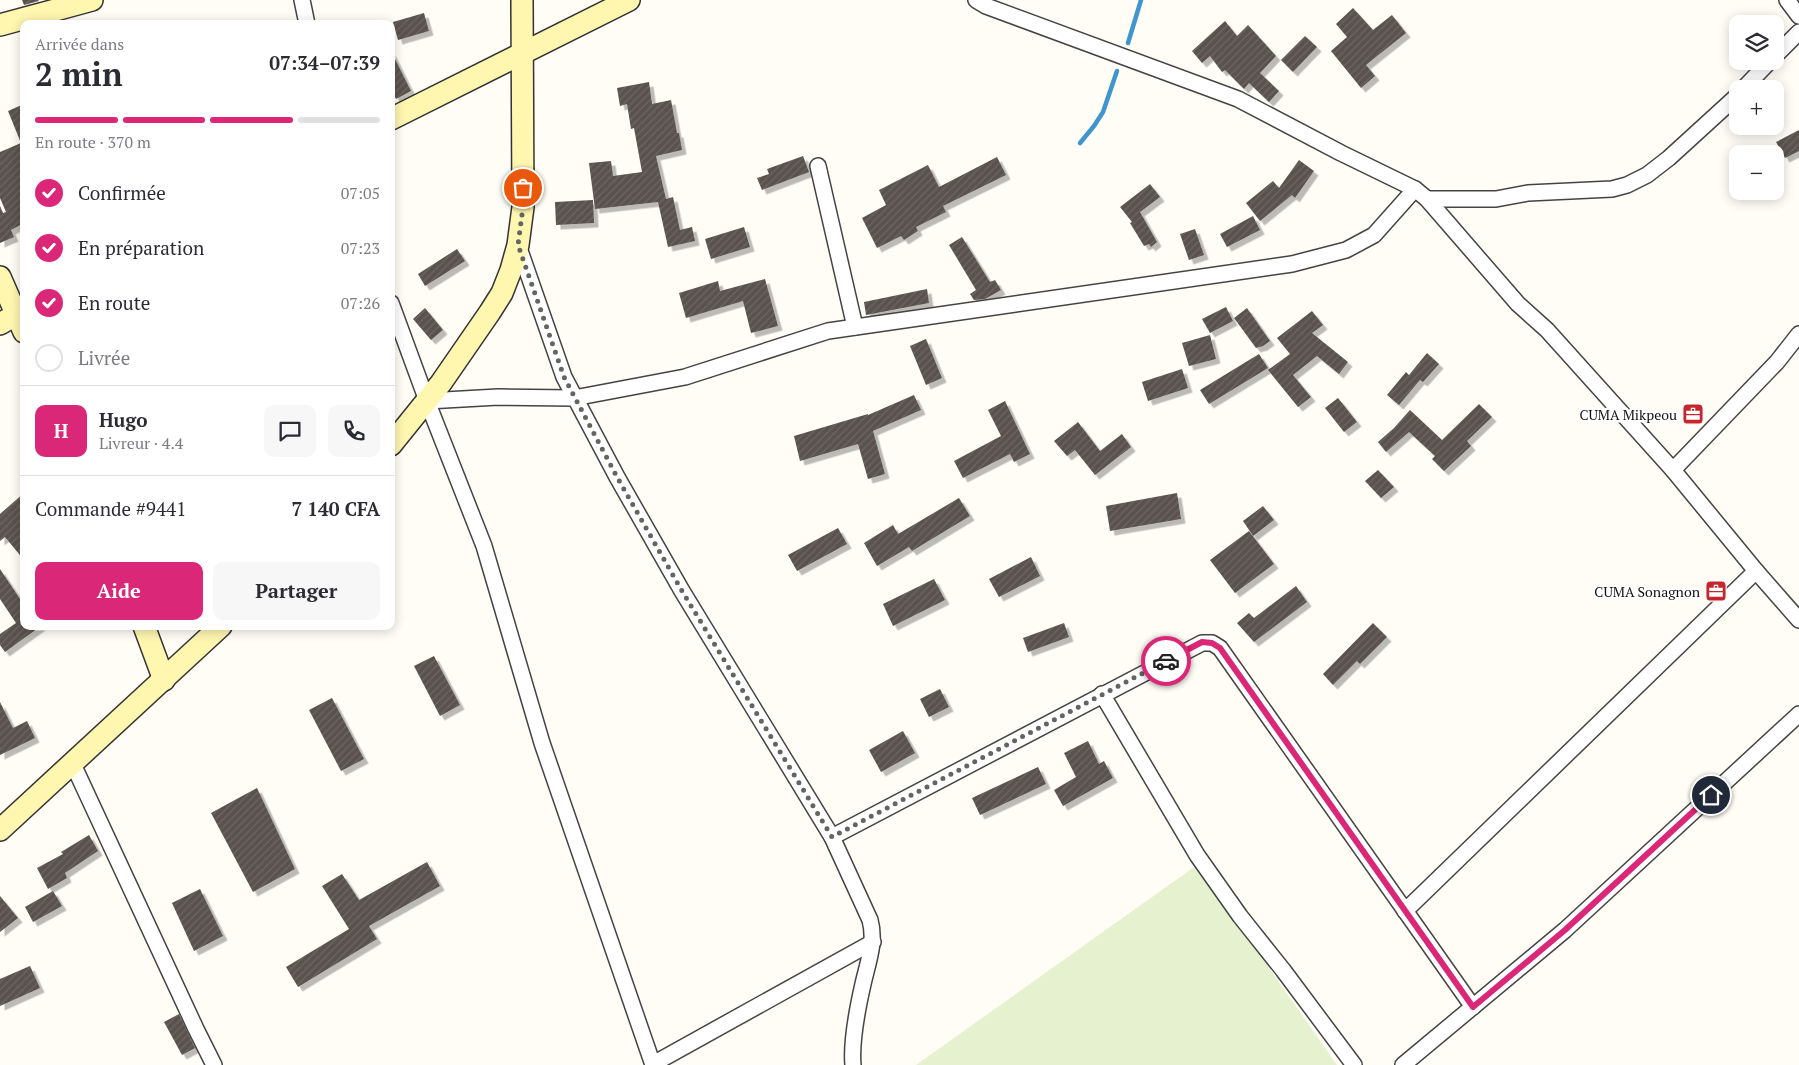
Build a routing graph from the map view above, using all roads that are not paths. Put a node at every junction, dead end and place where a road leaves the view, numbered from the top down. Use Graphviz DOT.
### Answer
graph roads {
  1 [pos="92,0"];
  2 [pos="302,0"];
  3 [pos="522,0"];
  4 [pos="629,0"];
  5 [pos="976,0"];
  6 [pos="1787,0"];
  7 [pos="1799,16"];
  8 [pos="307,20"];
  9 [pos="0,25"];
  10 [pos="1799,32"];
  11 [pos="1784,47"];
  12 [pos="523,53"];
  13 [pos="1762,70"];
  14 [pos="1752,80"];
  15 [pos="1729,103"];
  16 [pos="395,117"];
  17 [pos="818,166"];
  18 [pos="1415,188"];
  19 [pos="1427,199"];
  20 [pos="518,245"];
  21 [pos="0,277"];
  22 [pos="395,314"];
  23 [pos="16,320"];
  24 [pos="855,327"];
  25 [pos="1799,334"];
  26 [pos="574,398"];
  27 [pos="427,401"];
  28 [pos="395,439"];
  29 [pos="1673,470"];
  30 [pos="1756,571"];
  31 [pos="1799,620"];
  32 [pos="145,630"];
  33 [pos="217,630"];
  34 [pos="164,680"];
  35 [pos="1102,694"];
  36 [pos="1799,714"];
  37 [pos="72,762"];
  38 [pos="0,830"];
  39 [pos="832,837"];
  40 [pos="1405,911"];
  41 [pos="873,942"];
  42 [pos="1473,1007"];
  43 [pos="653,1064"];
  44 [pos="214,1065"];
  45 [pos="853,1065"];
  46 [pos="1354,1065"];
  47 [pos="1403,1065"];
  1 -- 9 [label="main road"];
  2 -- 8 [label="street"];
  3 -- 12 [label="main road"];
  4 -- 12 [label="main road"];
  5 -- 18 [label="street"];
  6 -- 7 [label="street"];
  10 -- 11 [label="street"];
  12 -- 16 [label="main road"];
  12 -- 20 [label="main road"];
  13 -- 14 [label="street"];
  15 -- 19 [label="street"];
  17 -- 24 [label="street"];
  18 -- 19 [label="street"];
  18 -- 24 [label="street"];
  19 -- 29 [label="street"];
  20 -- 26 [label="street"];
  20 -- 27 [label="main road"];
  21 -- 23 [label="main road"];
  22 -- 27 [label="street"];
  24 -- 26 [label="street"];
  25 -- 29 [label="street"];
  26 -- 27 [label="street"];
  26 -- 39 [label="street"];
  27 -- 28 [label="main road"];
  27 -- 43 [label="street"];
  29 -- 30 [label="street"];
  30 -- 31 [label="street"];
  30 -- 40 [label="street"];
  32 -- 34 [label="main road"];
  33 -- 34 [label="main road"];
  34 -- 37 [label="main road"];
  35 -- 39 [label="street"];
  35 -- 40 [label="street"];
  35 -- 46 [label="street"];
  36 -- 42 [label="street"];
  37 -- 38 [label="main road"];
  37 -- 44 [label="street"];
  39 -- 41 [label="street"];
  40 -- 42 [label="street"];
  41 -- 43 [label="street"];
  41 -- 45 [label="street"];
  42 -- 47 [label="street"];
}
